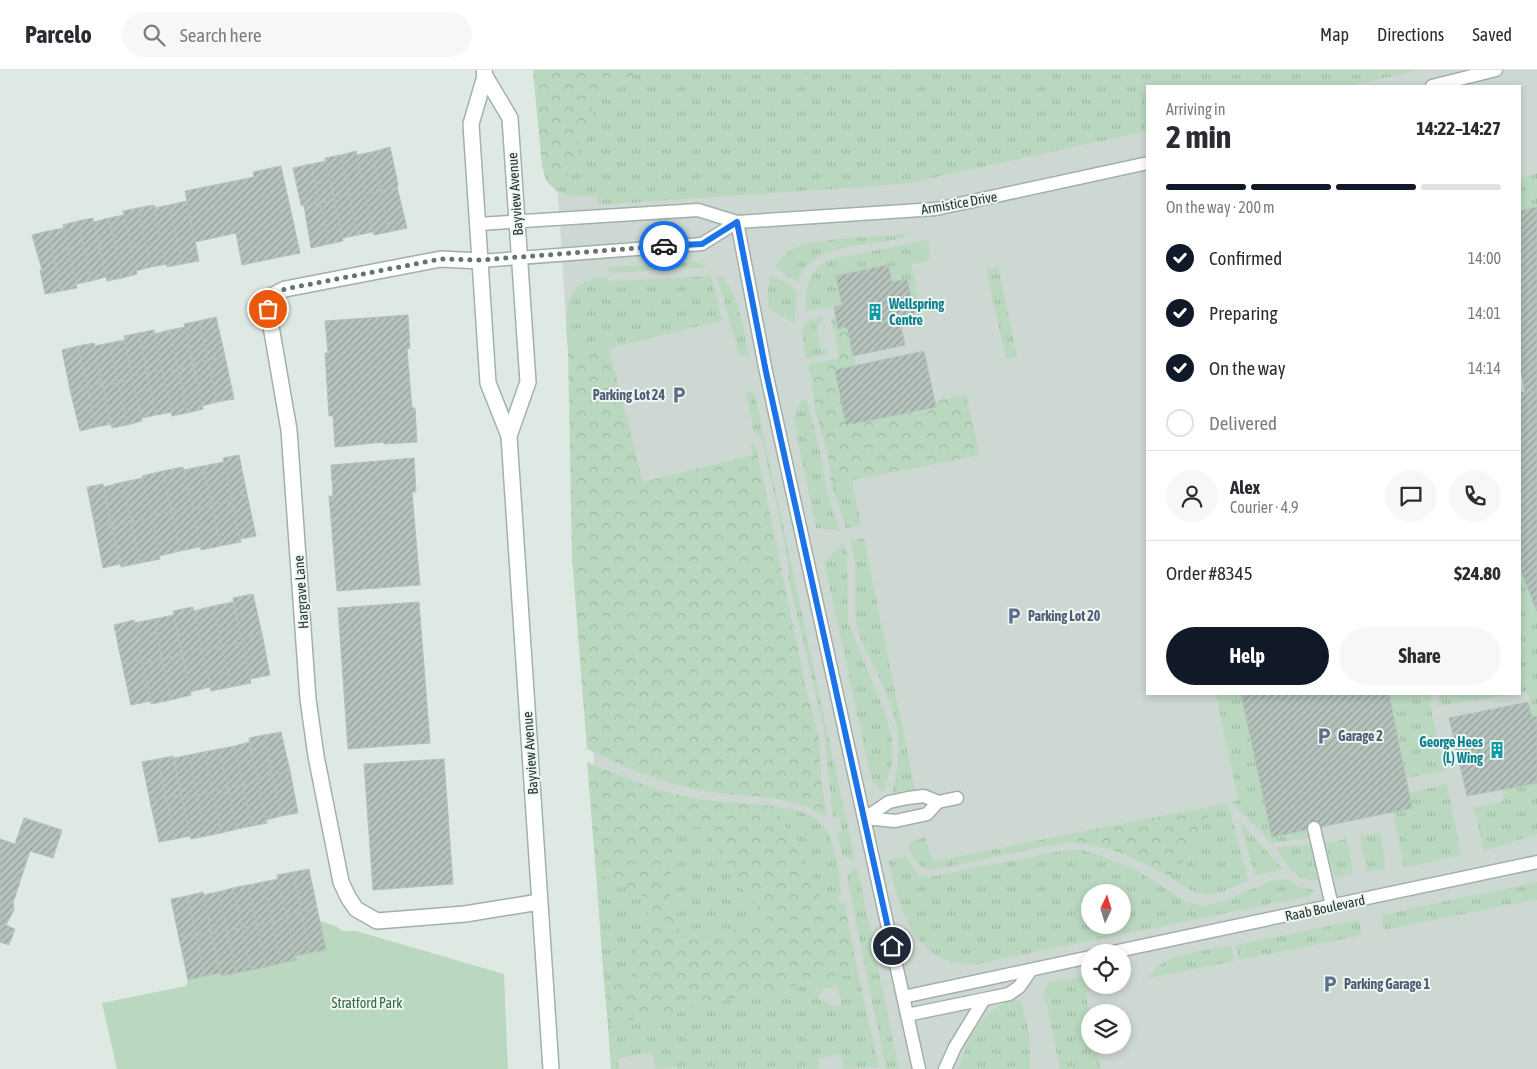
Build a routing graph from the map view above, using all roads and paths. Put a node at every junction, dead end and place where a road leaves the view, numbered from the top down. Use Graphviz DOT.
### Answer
graph roads {
  1 [pos="1496,70"];
  2 [pos="485,73"];
  3 [pos="1436,85"];
  4 [pos="1146,164"];
  5 [pos="517,221"];
  6 [pos="737,222"];
  7 [pos="478,224"];
  8 [pos="520,257"];
  9 [pos="480,260"];
  10 [pos="509,436"];
  11 [pos="957,798"];
  12 [pos="938,802"];
  13 [pos="864,818"];
  14 [pos="1314,828"];
  15 [pos="1537,862"];
  16 [pos="539,902"];
  17 [pos="1332,906"];
  18 [pos="1131,948"];
  19 [pos="1081,960"];
  20 [pos="1030,970"];
  21 [pos="903,997"];
  22 [pos="983,1001"];
  23 [pos="907,1015"];
  24 [pos="551,1069"];
  25 [pos="919,1069"];
  26 [pos="945,1069"];
  1 -- 3 [label="lane"];
  2 -- 5 [label="main road, Bayview Avenue"];
  2 -- 7 [label="main road, Bayview Avenue"];
  4 -- 6 [label="lane, Armistice Drive"];
  5 -- 6 [label="lane, Armistice Drive"];
  5 -- 7 [label="lane, Armistice Drive"];
  5 -- 8 [label="main road, Bayview Avenue"];
  6 -- 8 [label="lane, Armistice Drive"];
  6 -- 13 [label="lane"];
  7 -- 9 [label="main road, Bayview Avenue"];
  8 -- 9 [label="lane, Armistice Drive"];
  8 -- 10 [label="main road, Bayview Avenue"];
  9 -- 10 [label="main road, Bayview Avenue"];
  9 -- 16 [label="main road, Hargrave Lane"];
  10 -- 16 [label="main road, Bayview Avenue"];
  11 -- 12 [label="lane"];
  12 -- 13 [label="lane"];
  12 -- 13 [label="lane"];
  13 -- 21 [label="lane"];
  14 -- 17 [label="lane"];
  15 -- 17 [label="lane, Raab Boulevard"];
  16 -- 24 [label="main road, Bayview Avenue"];
  17 -- 18 [label="lane, Raab Boulevard"];
  19 -- 20 [label="lane"];
  20 -- 21 [label="lane"];
  20 -- 22 [label="lane"];
  21 -- 23 [label="lane"];
  22 -- 23 [label="lane"];
  22 -- 26 [label="lane"];
  23 -- 25 [label="lane"];
}
